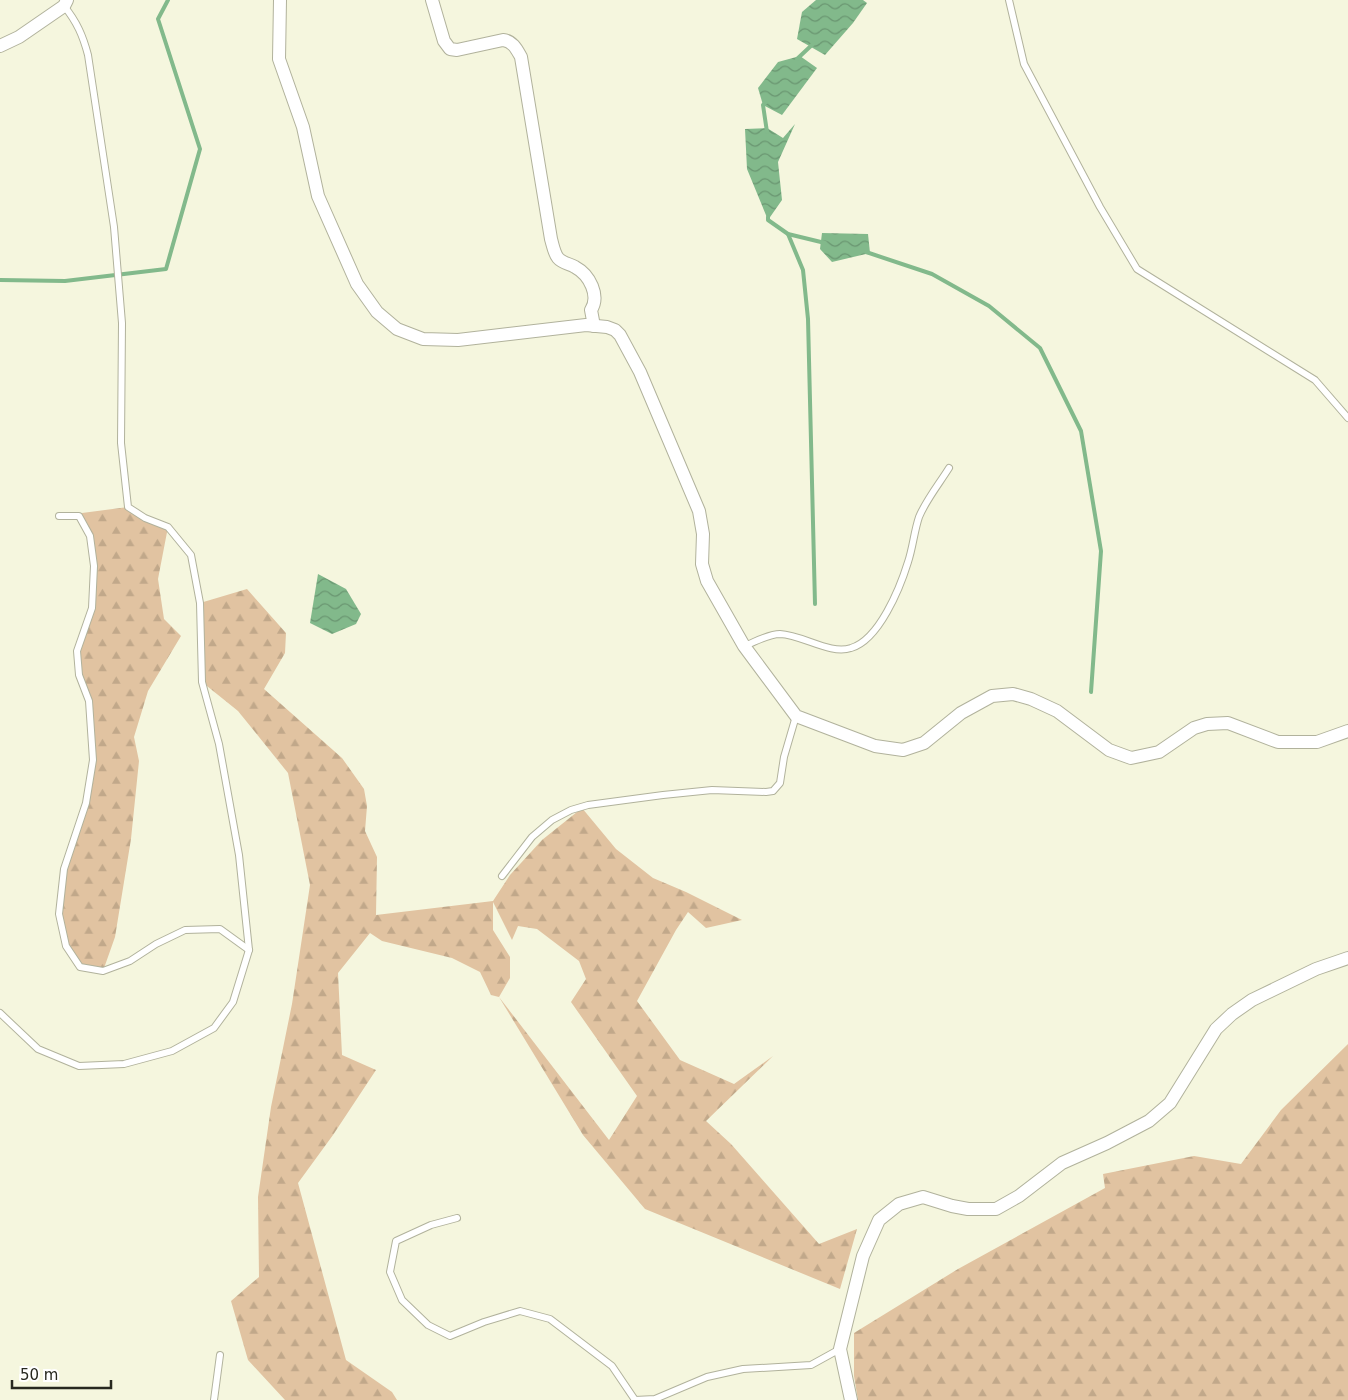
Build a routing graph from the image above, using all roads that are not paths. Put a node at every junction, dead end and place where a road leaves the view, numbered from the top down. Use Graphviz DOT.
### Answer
graph roads {
  1 [pos="280,0"];
  2 [pos="432,0"];
  3 [pos="1010,0"];
  4 [pos="66,3"];
  5 [pos="0,46"];
  6 [pos="594,326"];
  7 [pos="1348,418"];
  8 [pos="949,468"];
  9 [pos="59,516"];
  10 [pos="744,646"];
  11 [pos="796,716"];
  12 [pos="1348,731"];
  13 [pos="502,876"];
  14 [pos="249,950"];
  15 [pos="1348,958"];
  16 [pos="0,1013"];
  17 [pos="457,1218"];
  18 [pos="840,1349"];
  19 [pos="220,1355"];
  20 [pos="214,1400"];
  21 [pos="851,1400"];
  1 -- 6 [label="street"];
  2 -- 6 [label="street"];
  3 -- 7 [label="lane"];
  4 -- 5 [label="street"];
  4 -- 14 [label="lane"];
  6 -- 10 [label="street"];
  8 -- 10 [label="lane"];
  9 -- 14 [label="lane"];
  10 -- 11 [label="street"];
  11 -- 12 [label="street"];
  11 -- 13 [label="lane"];
  14 -- 16 [label="lane"];
  15 -- 18 [label="street"];
  17 -- 18 [label="lane"];
  18 -- 21 [label="street"];
  19 -- 20 [label="lane"];
}
